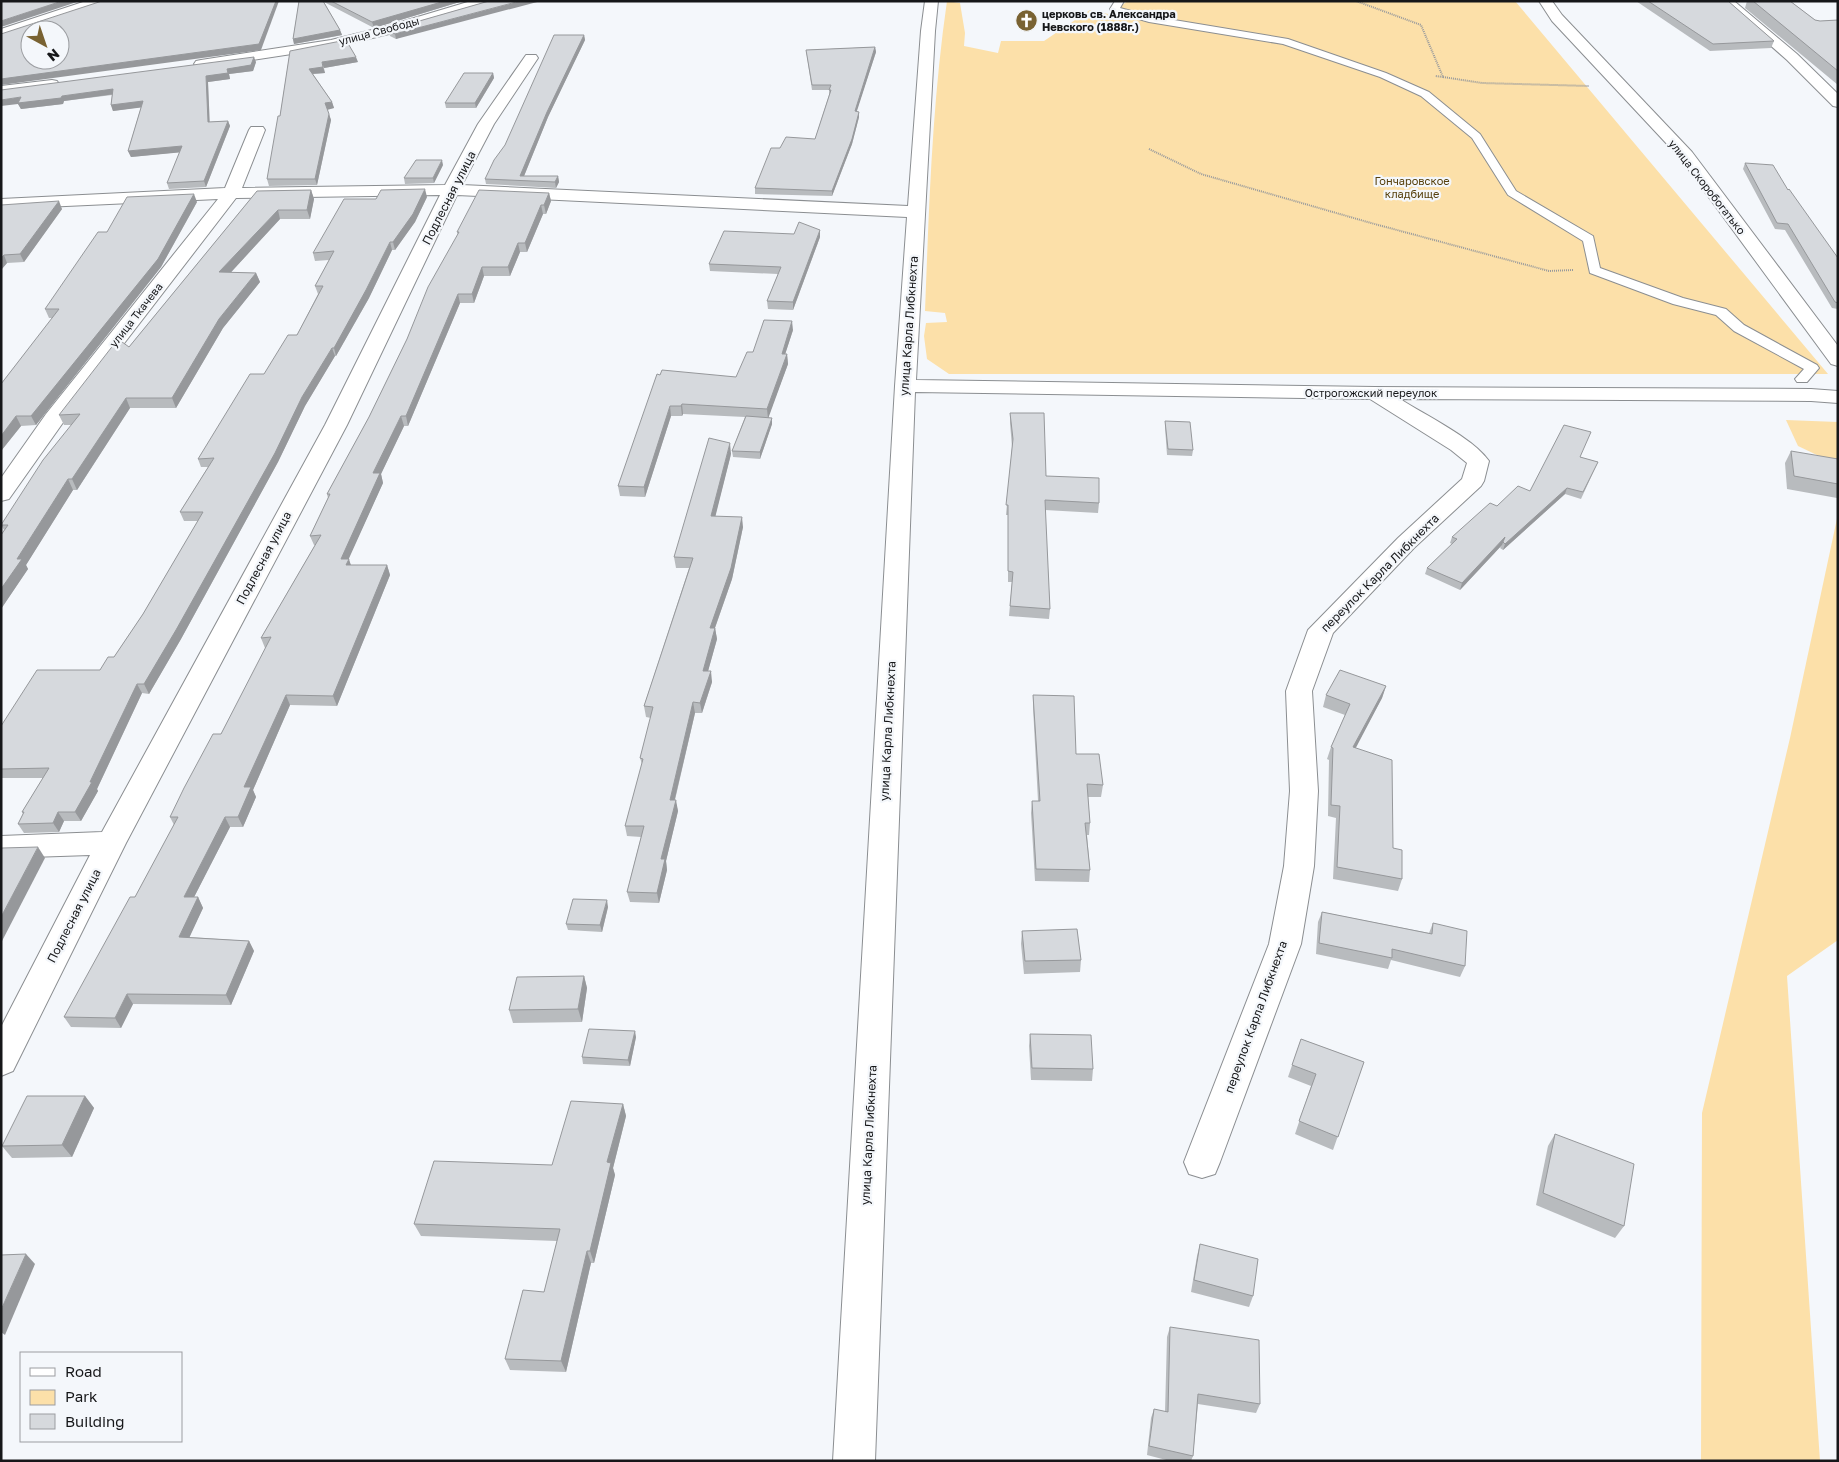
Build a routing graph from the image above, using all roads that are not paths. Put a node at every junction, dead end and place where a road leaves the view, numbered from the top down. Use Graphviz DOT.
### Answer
graph roads {
  1 [pos="100,1"];
  2 [pos="486,1"];
  3 [pos="932,1"];
  4 [pos="1120,1"];
  5 [pos="1544,1"];
  6 [pos="1726,1"];
  7 [pos="1,34"];
  8 [pos="531,58"];
  9 [pos="190,66"];
  10 [pos="67,82"];
  11 [pos="1,90"];
  12 [pos="1838,103"];
  13 [pos="257,130"];
  14 [pos="452,190"];
  15 [pos="232,193"];
  16 [pos="1,204"];
  17 [pos="916,212"];
  18 [pos="1838,360"];
  19 [pos="1802,379"];
  20 [pos="905,386"];
  21 [pos="1376,393"];
  22 [pos="1838,397"];
  23 [pos="1,494"];
  24 [pos="111,842"];
  25 [pos="1,847"];
  26 [pos="1,1061"];
  27 [pos="1202,1162"];
  28 [pos="854,1461"];
  1 -- 7 [label="street"];
  2 -- 9 [label="street, улица Свободы"];
  3 -- 17 [label="street, улица Карла Либкнехта"];
  4 -- 19 [label="lane"];
  5 -- 18 [label="street, улица Скоробогатько"];
  6 -- 12 [label="street"];
  8 -- 14 [label="street, Подлесная улица"];
  10 -- 11 [label="street"];
  13 -- 15 [label="street, улица Ткачева"];
  14 -- 15 [label="street"];
  14 -- 17 [label="street"];
  14 -- 24 [label="street, Подлесная улица"];
  15 -- 16 [label="street"];
  15 -- 23 [label="street, улица Ткачева"];
  17 -- 20 [label="street, улица Карла Либкнехта"];
  20 -- 21 [label="street, Острогожский переулок"];
  20 -- 28 [label="street, улица Карла Либкнехта"];
  21 -- 22 [label="street, Острогожский переулок"];
  21 -- 27 [label="street, переулок Карла Либкнехта"];
  24 -- 25 [label="street"];
  24 -- 26 [label="street, Подлесная улица"];
}
